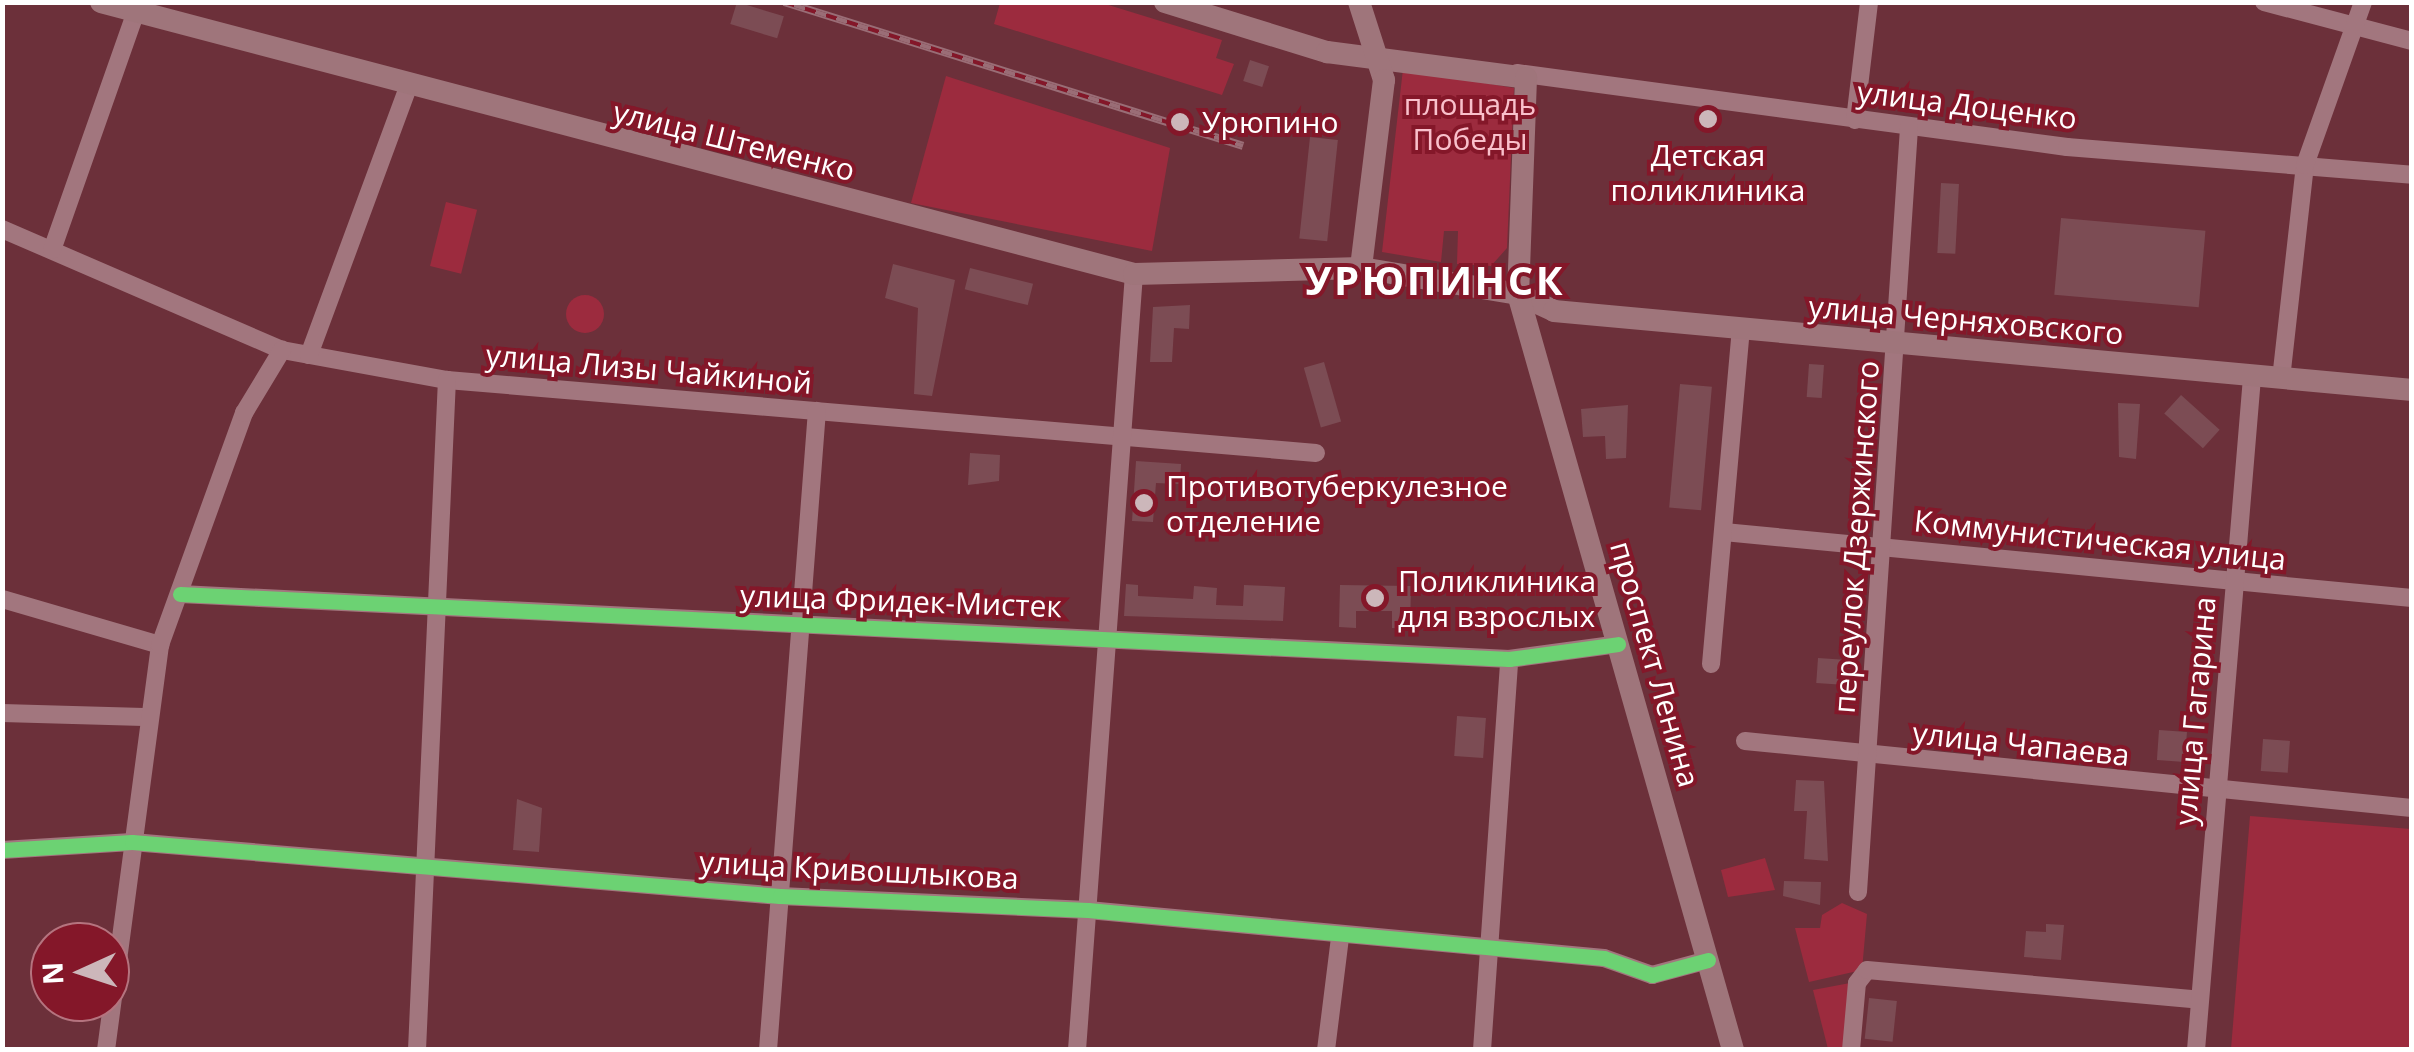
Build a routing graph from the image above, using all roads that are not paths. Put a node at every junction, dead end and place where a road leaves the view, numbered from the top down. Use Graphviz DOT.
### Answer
graph roads {
  1 [pos="101,2"];
  2 [pos="1165,2"];
  3 [pos="1359,2"];
  4 [pos="1869,2"];
  5 [pos="2264,2"];
  6 [pos="2363,2"];
  7 [pos="136,12"];
  8 [pos="2355,25"];
  9 [pos="2412,41"];
  10 [pos="1378,56"];
  11 [pos="1517,73"];
  12 [pos="408,88"];
  13 [pos="1855,120"];
  14 [pos="1909,128"];
  15 [pos="2306,165"];
  16 [pos="2412,175"];
  17 [pos="2,229"];
  18 [pos="52,250"];
  19 [pos="1361,268"];
  20 [pos="1134,274"];
  21 [pos="1518,294"];
  22 [pos="1740,329"];
  23 [pos="1896,345"];
  24 [pos="282,350"];
  25 [pos="309,355"];
  26 [pos="2252,378"];
  27 [pos="447,380"];
  28 [pos="2282,380"];
  29 [pos="2412,390"];
  30 [pos="817,411"];
  31 [pos="1122,434"];
  32 [pos="1316,454"];
  33 [pos="1724,532"];
  34 [pos="1882,546"];
  35 [pos="2233,583"];
  36 [pos="180,594"];
  37 [pos="2412,598"];
  38 [pos="2,599"];
  39 [pos="439,612"];
  40 [pos="802,624"];
  41 [pos="1108,638"];
  42 [pos="1618,644"];
  43 [pos="160,645"];
  44 [pos="1509,659"];
  45 [pos="1710,664"];
  46 [pos="2,714"];
  47 [pos="144,717"];
  48 [pos="1745,741"];
  49 [pos="1868,756"];
  50 [pos="2216,791"];
  51 [pos="2412,808"];
  52 [pos="132,842"];
  53 [pos="2,850"];
  54 [pos="429,864"];
  55 [pos="1858,892"];
  56 [pos="780,896"];
  57 [pos="1088,910"];
  58 [pos="1340,938"];
  59 [pos="1489,949"];
  60 [pos="1708,960"];
  61 [pos="2200,1000"];
  62 [pos="106,1050"];
  63 [pos="417,1050"];
  64 [pos="768,1050"];
  65 [pos="1077,1050"];
  66 [pos="1326,1050"];
  67 [pos="1482,1050"];
  68 [pos="1733,1050"];
  69 [pos="1851,1050"];
  70 [pos="2196,1050"];
  1 -- 7 [label="main road, улица Штеменко"];
  2 -- 10 [label="main road"];
  3 -- 10 [label="main road"];
  4 -- 13 [label="street"];
  5 -- 8 [label="street"];
  6 -- 8 [label="street"];
  7 -- 12 [label="main road, улица Штеменко"];
  7 -- 18 [label="street"];
  8 -- 9 [label="street"];
  8 -- 15 [label="street"];
  10 -- 11 [label="main road"];
  10 -- 19 [label="main road"];
  11 -- 13 [label="street, улица Доценко"];
  11 -- 21 [label="main road"];
  12 -- 20 [label="main road, улица Штеменко"];
  12 -- 25 [label="street"];
  13 -- 14 [label="street, улица Доценко"];
  14 -- 15 [label="street, улица Доценко"];
  14 -- 23 [label="street, переулок Дзержинского"];
  15 -- 16 [label="street, улица Доценко"];
  15 -- 28 [label="street"];
  17 -- 18 [label="street, улица Лизы Чайкиной"];
  18 -- 24 [label="street, улица Лизы Чайкиной"];
  19 -- 20 [label="main road, улица Штеменко"];
  19 -- 21 [label="main road"];
  20 -- 31 [label="street"];
  21 -- 22 [label="main road, улица Черняховского"];
  21 -- 42 [label="main road, проспект Ленина"];
  22 -- 23 [label="main road, улица Черняховского"];
  22 -- 33 [label="street"];
  23 -- 26 [label="main road, улица Черняховского"];
  23 -- 34 [label="street, переулок Дзержинского"];
  24 -- 25 [label="street, улица Лизы Чайкиной"];
  24 -- 36 [label="street"];
  25 -- 27 [label="street, улица Лизы Чайкиной"];
  26 -- 28 [label="main road, улица Черняховского"];
  26 -- 35 [label="street, улица Гагарина"];
  27 -- 30 [label="street, улица Лизы Чайкиной"];
  27 -- 39 [label="street"];
  28 -- 29 [label="main road, улица Черняховского"];
  30 -- 31 [label="street, улица Лизы Чайкиной"];
  30 -- 40 [label="street"];
  31 -- 32 [label="street, улица Лизы Чайкиной"];
  31 -- 41 [label="street"];
  33 -- 34 [label="street, Коммунистическая улица"];
  33 -- 45 [label="street"];
  34 -- 35 [label="street, Коммунистическая улица"];
  34 -- 49 [label="street, переулок Дзержинского"];
  35 -- 37 [label="street, Коммунистическая улица"];
  35 -- 50 [label="street, улица Гагарина"];
  36 -- 39 [label="street, улица Фридек-Мистек"];
  36 -- 43 [label="street"];
  38 -- 43 [label="street"];
  39 -- 40 [label="street, улица Фридек-Мистек"];
  39 -- 54 [label="street"];
  40 -- 41 [label="street, улица Фридек-Мистек"];
  40 -- 56 [label="street"];
  41 -- 44 [label="street, улица Фридек-Мистек"];
  41 -- 57 [label="street"];
  42 -- 44 [label="street, улица Фридек-Мистек"];
  42 -- 60 [label="main road, проспект Ленина"];
  43 -- 47 [label="street"];
  44 -- 59 [label="street"];
  46 -- 47 [label="street"];
  47 -- 52 [label="street"];
  48 -- 49 [label="street, улица Чапаева"];
  49 -- 50 [label="street, улица Чапаева"];
  49 -- 55 [label="street, переулок Дзержинского"];
  50 -- 51 [label="street, улица Чапаева"];
  50 -- 61 [label="street, улица Гагарина"];
  52 -- 53 [label="street, улица Кривошлыкова"];
  52 -- 54 [label="street, улица Кривошлыкова"];
  52 -- 62 [label="street"];
  54 -- 56 [label="street, улица Кривошлыкова"];
  54 -- 63 [label="street"];
  56 -- 57 [label="street, улица Кривошлыкова"];
  56 -- 64 [label="street"];
  57 -- 58 [label="street, улица Кривошлыкова"];
  57 -- 65 [label="street"];
  58 -- 59 [label="street, улица Кривошлыкова"];
  58 -- 66 [label="street"];
  59 -- 60 [label="street, улица Кривошлыкова"];
  59 -- 67 [label="street"];
  60 -- 68 [label="main road, проспект Ленина"];
  61 -- 69 [label="street"];
  61 -- 70 [label="street, улица Гагарина"];
}
